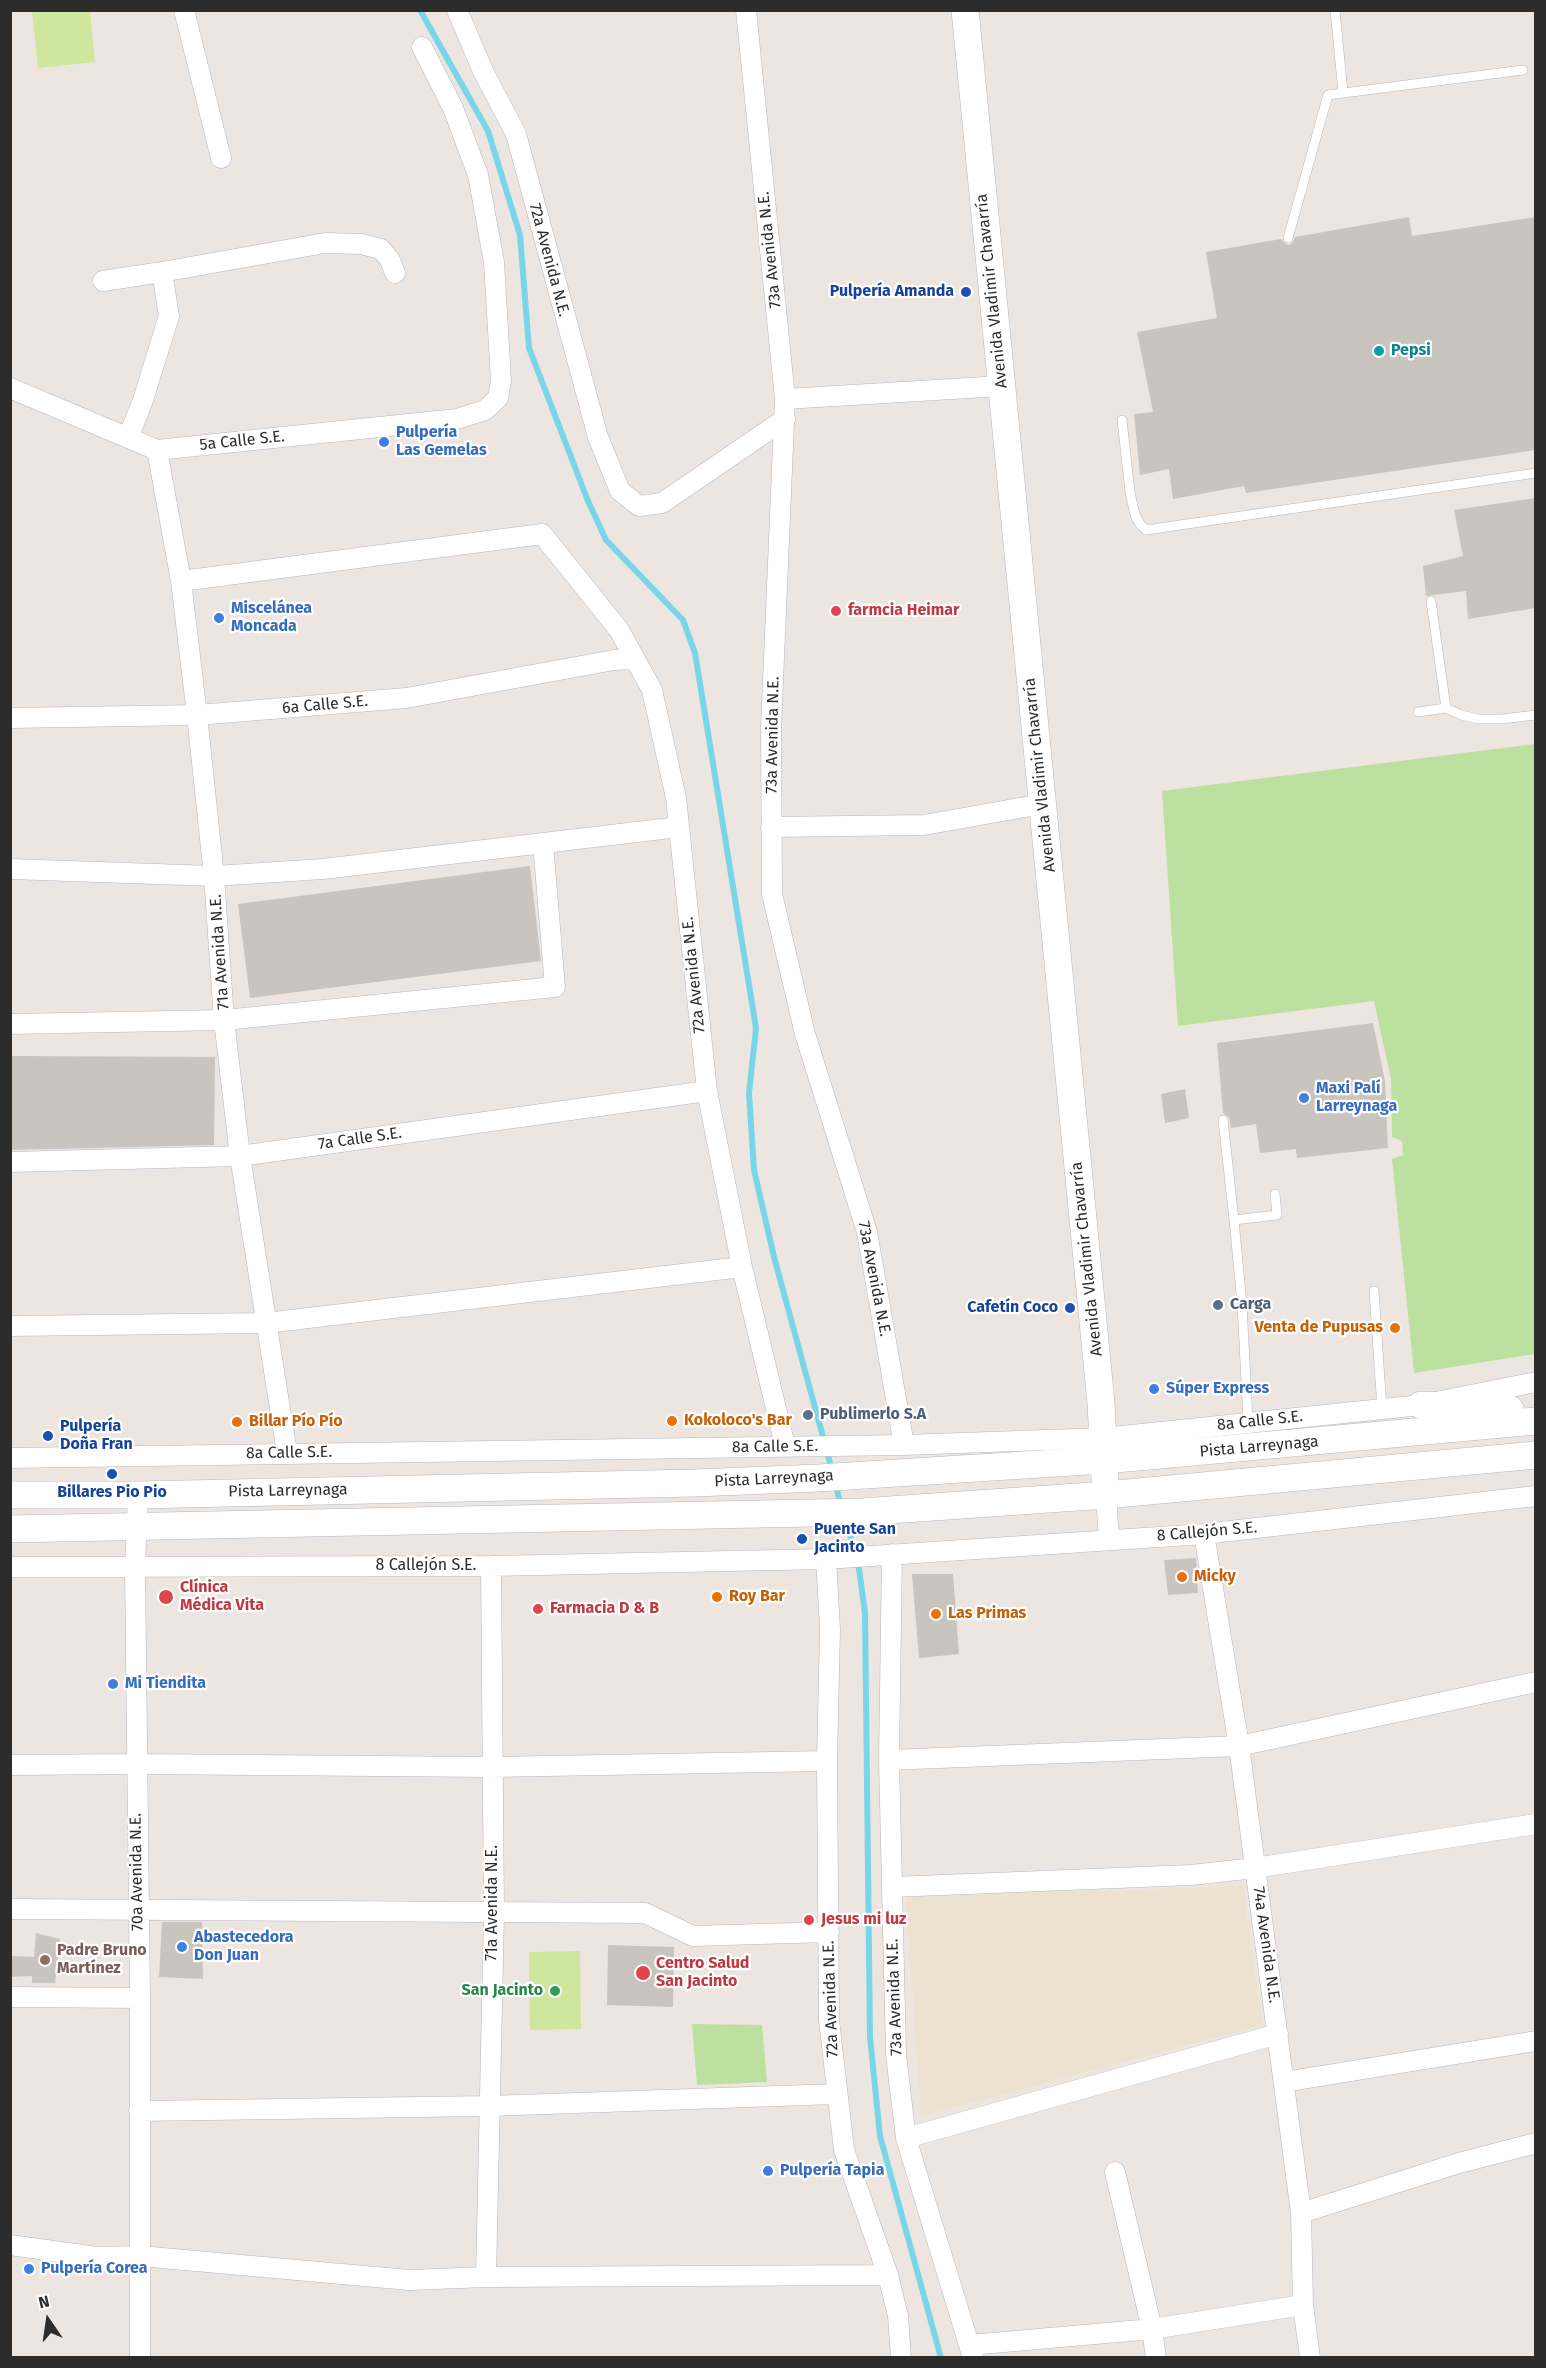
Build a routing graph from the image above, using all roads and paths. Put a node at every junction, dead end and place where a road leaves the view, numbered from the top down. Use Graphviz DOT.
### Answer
graph roads {
  1 [pos="184,10"];
  2 [pos="457,10"];
  3 [pos="746,10"];
  4 [pos="965,10"];
  5 [pos="1335,10"];
  6 [pos="422,47"];
  7 [pos="1523,70"];
  8 [pos="1343,93"];
  9 [pos="221,158"];
  10 [pos="1288,238"];
  11 [pos="162,272"];
  12 [pos="396,273"];
  13 [pos="104,281"];
  14 [pos="1002,386"];
  15 [pos="10,388"];
  16 [pos="785,399"];
  17 [pos="785,419"];
  18 [pos="1122,420"];
  19 [pos="128,438"];
  20 [pos="157,450"];
  21 [pos="1536,473"];
  22 [pos="181,581"];
  23 [pos="1431,601"];
  24 [pos="635,659"];
  25 [pos="1446,708"];
  26 [pos="1418,712"];
  27 [pos="197,715"];
  28 [pos="1536,715"];
  29 [pos="10,718"];
  30 [pos="1042,804"];
  31 [pos="679,827"];
  32 [pos="771,827"];
  33 [pos="543,843"];
  34 [pos="10,869"];
  35 [pos="214,876"];
  36 [pos="224,1020"];
  37 [pos="10,1024"];
  38 [pos="707,1091"];
  39 [pos="1223,1120"];
  40 [pos="240,1156"];
  41 [pos="10,1162"];
  42 [pos="1275,1194"];
  43 [pos="1234,1220"];
  44 [pos="742,1267"];
  45 [pos="1240,1282"];
  46 [pos="1228,1283"];
  47 [pos="1374,1291"];
  48 [pos="266,1323"];
  49 [pos="10,1326"];
  50 [pos="1536,1382"];
  51 [pos="1421,1405"];
  52 [pos="1382,1409"];
  53 [pos="1536,1411"];
  54 [pos="1536,1421"];
  55 [pos="1248,1422"];
  56 [pos="904,1445"];
  57 [pos="794,1446"];
  58 [pos="1104,1449"];
  59 [pos="287,1453"];
  60 [pos="1536,1455"];
  61 [pos="10,1458"];
  62 [pos="10,1495"];
  63 [pos="138,1495"];
  64 [pos="1106,1495"];
  65 [pos="1536,1496"];
  66 [pos="135,1526"];
  67 [pos="10,1529"];
  68 [pos="1204,1534"];
  69 [pos="1109,1540"];
  70 [pos="884,1555"];
  71 [pos="838,1558"];
  72 [pos="491,1566"];
  73 [pos="10,1567"];
  74 [pos="135,1567"];
  75 [pos="1536,1682"];
  76 [pos="1239,1746"];
  77 [pos="889,1760"];
  78 [pos="827,1761"];
  79 [pos="136,1764"];
  80 [pos="10,1765"];
  81 [pos="491,1767"];
  82 [pos="1536,1824"];
  83 [pos="1256,1868"];
  84 [pos="893,1887"];
  85 [pos="10,1909"];
  86 [pos="138,1909"];
  87 [pos="494,1913"];
  88 [pos="829,1932"];
  89 [pos="10,1997"];
  90 [pos="140,1998"];
  91 [pos="1278,2034"];
  92 [pos="1536,2041"];
  93 [pos="1284,2082"];
  94 [pos="836,2094"];
  95 [pos="489,2106"];
  96 [pos="139,2111"];
  97 [pos="906,2138"];
  98 [pos="1536,2143"];
  99 [pos="1115,2172"];
  100 [pos="1301,2213"];
  101 [pos="10,2245"];
  102 [pos="140,2256"];
  103 [pos="888,2275"];
  104 [pos="486,2277"];
  105 [pos="1304,2305"];
  106 [pos="1152,2329"];
  107 [pos="971,2351"];
  108 [pos="140,2358"];
  109 [pos="901,2358"];
  110 [pos="1156,2358"];
  111 [pos="1310,2358"];
  1 -- 9 [label="street"];
  2 -- 17 [label="street, 72a Avenida N.E."];
  3 -- 16 [label="street, 73a Avenida N.E."];
  4 -- 14 [label="main road, Avenida Vladimir Chavarría"];
  5 -- 8 [label="lane"];
  6 -- 20 [label="street, 5a Calle S.E."];
  7 -- 8 [label="lane"];
  8 -- 10 [label="lane"];
  11 -- 12 [label="street"];
  11 -- 13 [label="street"];
  11 -- 19 [label="street"];
  14 -- 16 [label="street"];
  14 -- 30 [label="main road, Avenida Vladimir Chavarría"];
  15 -- 19 [label="street, 5a Calle S.E."];
  16 -- 17 [label="street, 73a Avenida N.E."];
  17 -- 32 [label="street, 73a Avenida N.E."];
  18 -- 21 [label="lane"];
  19 -- 20 [label="street, 5a Calle S.E."];
  20 -- 22 [label="street, 71a Avenida N.E."];
  22 -- 24 [label="street, 72a Avenida N.E."];
  22 -- 27 [label="street, 71a Avenida N.E."];
  23 -- 25 [label="lane"];
  24 -- 27 [label="street, 6a Calle S.E."];
  24 -- 31 [label="street, 72a Avenida N.E."];
  25 -- 26 [label="lane"];
  25 -- 28 [label="lane"];
  27 -- 29 [label="street, 6a Calle S.E."];
  27 -- 35 [label="street, 71a Avenida N.E."];
  30 -- 32 [label="street"];
  30 -- 58 [label="main road, Avenida Vladimir Chavarría"];
  31 -- 33 [label="street"];
  31 -- 38 [label="street, 72a Avenida N.E."];
  32 -- 56 [label="street, 73a Avenida N.E."];
  33 -- 35 [label="street"];
  33 -- 36 [label="street"];
  34 -- 35 [label="street"];
  35 -- 36 [label="street, 71a Avenida N.E."];
  36 -- 37 [label="street"];
  36 -- 40 [label="street, 71a Avenida N.E."];
  38 -- 40 [label="street, 7a Calle S.E."];
  38 -- 44 [label="street, 72a Avenida N.E."];
  39 -- 43 [label="lane"];
  40 -- 41 [label="street, 7a Calle S.E."];
  40 -- 48 [label="street, 71a Avenida N.E."];
  42 -- 43 [label="lane"];
  43 -- 45 [label="lane"];
  44 -- 48 [label="street"];
  44 -- 57 [label="street, 72a Avenida N.E."];
  45 -- 46 [label="lane"];
  45 -- 55 [label="lane"];
  47 -- 52 [label="lane"];
  48 -- 49 [label="street"];
  48 -- 59 [label="street, 71a Avenida N.E."];
  50 -- 51 [label="street, 8a Calle S.E."];
  51 -- 52 [label="street, 8a Calle S.E."];
  51 -- 53 [label="main road"];
  52 -- 55 [label="street, 8a Calle S.E."];
  54 -- 58 [label="main road, Pista Larreynaga"];
  55 -- 58 [label="street, 8a Calle S.E."];
  56 -- 57 [label="street, 8a Calle S.E."];
  56 -- 58 [label="street, 8a Calle S.E."];
  57 -- 59 [label="street, 8a Calle S.E."];
  58 -- 63 [label="main road, Pista Larreynaga"];
  58 -- 64 [label="main road, Avenida Vladimir Chavarría"];
  59 -- 61 [label="street, 8a Calle S.E."];
  60 -- 64 [label="main road, Pista Larreynaga"];
  62 -- 63 [label="main road, Pista Larreynaga"];
  63 -- 66 [label="street, 70a Avenida N.E."];
  64 -- 66 [label="main road, Pista Larreynaga"];
  64 -- 69 [label="street, Avenida Vladimir Chavarría"];
  65 -- 68 [label="street, 8 Callejón S.E."];
  66 -- 67 [label="main road, Pista Larreynaga"];
  66 -- 74 [label="street, 70a Avenida N.E."];
  68 -- 69 [label="street, 8 Callejón S.E."];
  68 -- 76 [label="street, 74a Avenida N.E."];
  69 -- 70 [label="street, 8 Callejón S.E."];
  70 -- 71 [label="street, 8 Callejón S.E."];
  70 -- 77 [label="street, 73a Avenida N.E."];
  71 -- 72 [label="street, 8 Callejón S.E."];
  71 -- 78 [label="street, 72a Avenida N.E."];
  72 -- 74 [label="street, 8 Callejón S.E."];
  72 -- 81 [label="street, 71a Avenida N.E."];
  73 -- 74 [label="street, 8 Callejón S.E."];
  74 -- 79 [label="street, 70a Avenida N.E."];
  75 -- 76 [label="street"];
  76 -- 77 [label="street"];
  76 -- 83 [label="street, 74a Avenida N.E."];
  77 -- 84 [label="street, 73a Avenida N.E."];
  78 -- 81 [label="street"];
  78 -- 88 [label="street, 72a Avenida N.E."];
  79 -- 80 [label="street"];
  79 -- 81 [label="street"];
  79 -- 86 [label="street, 70a Avenida N.E."];
  81 -- 87 [label="street, 71a Avenida N.E."];
  82 -- 83 [label="street"];
  83 -- 84 [label="street"];
  83 -- 91 [label="street, 74a Avenida N.E."];
  84 -- 97 [label="street, 73a Avenida N.E."];
  85 -- 86 [label="street"];
  86 -- 87 [label="street"];
  86 -- 90 [label="street, 70a Avenida N.E."];
  87 -- 88 [label="street"];
  87 -- 95 [label="street, 71a Avenida N.E."];
  88 -- 94 [label="street, 72a Avenida N.E."];
  89 -- 90 [label="street"];
  90 -- 96 [label="street, 70a Avenida N.E."];
  91 -- 93 [label="street, 74a Avenida N.E."];
  91 -- 97 [label="street"];
  92 -- 93 [label="street"];
  93 -- 100 [label="street, 74a Avenida N.E."];
  94 -- 95 [label="street"];
  94 -- 103 [label="street, 72a Avenida N.E."];
  95 -- 96 [label="street"];
  95 -- 104 [label="street, 71a Avenida N.E."];
  96 -- 102 [label="street, 70a Avenida N.E."];
  97 -- 107 [label="street, 73a Avenida N.E."];
  98 -- 100 [label="street"];
  99 -- 106 [label="street"];
  100 -- 105 [label="street, 74a Avenida N.E."];
  101 -- 102 [label="street"];
  102 -- 104 [label="street"];
  102 -- 108 [label="street, 70a Avenida N.E."];
  103 -- 104 [label="street"];
  103 -- 109 [label="street, 72a Avenida N.E."];
  105 -- 106 [label="street"];
  105 -- 111 [label="street, 74a Avenida N.E."];
  106 -- 107 [label="street"];
  106 -- 110 [label="street"];
}
